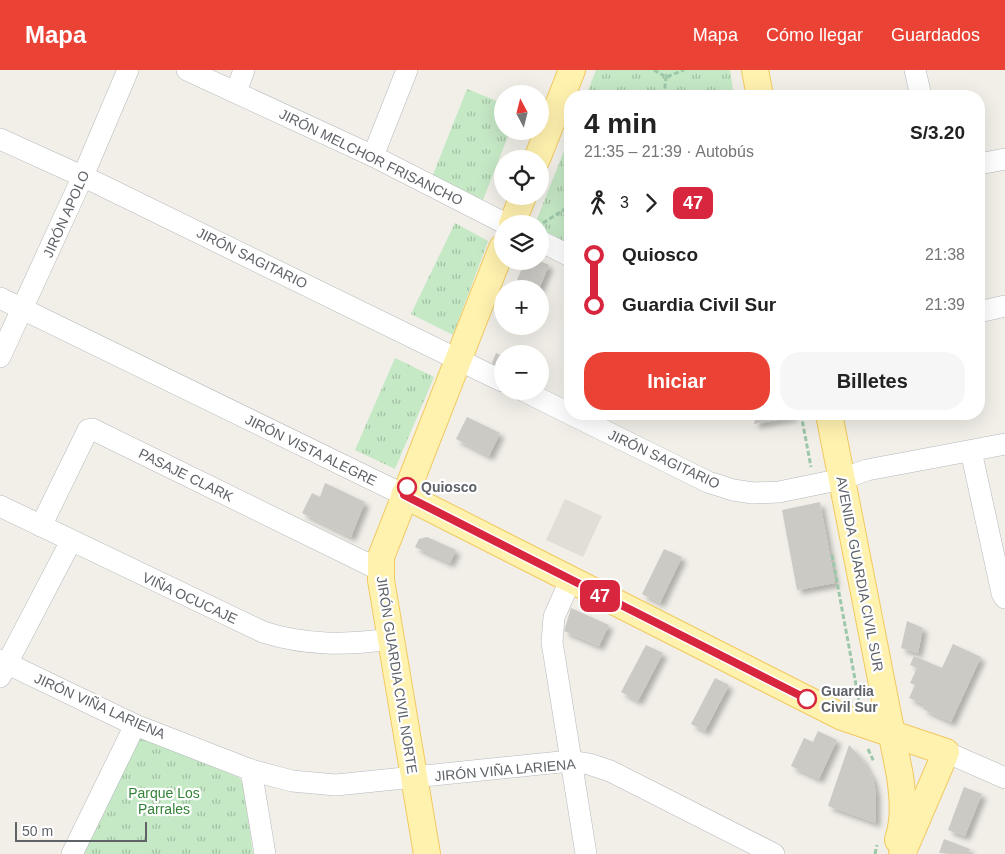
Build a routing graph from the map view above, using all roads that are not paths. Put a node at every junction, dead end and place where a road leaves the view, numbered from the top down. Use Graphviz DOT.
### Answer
graph roads {
  1 [pos="128,70"];
  2 [pos="187,70"];
  3 [pos="244,70"];
  4 [pos="407,70"];
  5 [pos="572,70"];
  6 [pos="755,70"];
  7 [pos="915,70"];
  8 [pos="564,90"];
  9 [pos="759,90"];
  10 [pos="920,90"];
  11 [pos="564,91"];
  12 [pos="236,92"];
  13 [pos="0,139"];
  14 [pos="541,150"];
  15 [pos="373,156"];
  16 [pos="1005,159"];
  17 [pos="985,163"];
  18 [pos="83,176"];
  19 [pos="494,218"];
  20 [pos="549,246"];
  21 [pos="564,253"];
  22 [pos="494,269"];
  23 [pos="0,298"];
  24 [pos="1005,306"];
  25 [pos="23,308"];
  26 [pos="985,311"];
  27 [pos="0,357"];
  28 [pos="460,360"];
  29 [pos="494,377"];
  30 [pos="542,400"];
  31 [pos="564,411"];
  32 [pos="583,420"];
  33 [pos="830,420"];
  34 [pos="1005,444"];
  35 [pos="972,451"];
  36 [pos="842,479"];
  37 [pos="404,495"];
  38 [pos="0,506"];
  39 [pos="41,526"];
  40 [pos="72,541"];
  41 [pos="380,570"];
  42 [pos="570,582"];
  43 [pos="1005,598"];
  44 [pos="392,639"];
  45 [pos="2,667"];
  46 [pos="135,724"];
  47 [pos="892,735"];
  48 [pos="946,752"];
  49 [pos="570,761"];
  50 [pos="251,770"];
  51 [pos="414,778"];
  52 [pos="1005,778"];
  53 [pos="887,845"];
  54 [pos="72,854"];
  55 [pos="265,854"];
  56 [pos="427,854"];
  57 [pos="586,854"];
  58 [pos="774,854"];
  59 [pos="902,854"];
  1 -- 18 [label="street, JIRÓN APOLO"];
  2 -- 12 [label="street, JIRÓN MELCHOR FRISANCHO"];
  3 -- 12 [label="street"];
  4 -- 15 [label="street"];
  5 -- 8 [label="main road"];
  6 -- 9 [label="main road"];
  7 -- 10 [label="street"];
  11 -- 14 [label="main road"];
  12 -- 15 [label="street, JIRÓN MELCHOR FRISANCHO"];
  13 -- 18 [label="street, JIRÓN SAGITARIO"];
  15 -- 19 [label="street, JIRÓN MELCHOR FRISANCHO"];
  16 -- 17 [label="street"];
  18 -- 25 [label="street, JIRÓN APOLO"];
  18 -- 28 [label="street, JIRÓN SAGITARIO"];
  20 -- 21 [label="street"];
  22 -- 28 [label="main road, JIRÓN GUARDIA CIVIL NORTE"];
  23 -- 25 [label="street, JIRÓN VISTA ALEGRE"];
  24 -- 26 [label="street"];
  25 -- 27 [label="street, JIRÓN APOLO"];
  25 -- 37 [label="street, JIRÓN VISTA ALEGRE"];
  28 -- 29 [label="street, JIRÓN SAGITARIO"];
  28 -- 37 [label="main road, JIRÓN GUARDIA CIVIL NORTE"];
  30 -- 31 [label="street, JIRÓN SAGITARIO"];
  32 -- 36 [label="street, JIRÓN SAGITARIO"];
  33 -- 36 [label="main road, AVENIDA GUARDIA CIVIL SUR"];
  34 -- 35 [label="street, JIRÓN SAGITARIO"];
  35 -- 36 [label="street, JIRÓN SAGITARIO"];
  35 -- 43 [label="street"];
  36 -- 47 [label="main road, AVENIDA GUARDIA CIVIL SUR"];
  37 -- 41 [label="main road, JIRÓN GUARDIA CIVIL NORTE"];
  37 -- 42 [label="main road, JIRÓN VISTA ALEGRE"];
  38 -- 39 [label="street, VIÑA OCUCAJE"];
  39 -- 40 [label="street, VIÑA OCUCAJE"];
  39 -- 41 [label="street, PASAJE CLARK"];
  40 -- 44 [label="street, VIÑA OCUCAJE"];
  40 -- 45 [label="street"];
  41 -- 44 [label="main road, JIRÓN GUARDIA CIVIL NORTE"];
  42 -- 47 [label="main road, JIRÓN VISTA ALEGRE"];
  42 -- 49 [label="street"];
  44 -- 51 [label="main road, JIRÓN GUARDIA CIVIL NORTE"];
  45 -- 46 [label="street, JIRÓN VIÑA LARIENA"];
  46 -- 50 [label="street, JIRÓN VIÑA LARIENA"];
  46 -- 54 [label="street"];
  47 -- 48 [label="main road"];
  47 -- 53 [label="main road, AVENIDA GUARDIA CIVIL SUR"];
  48 -- 52 [label="street"];
  48 -- 59 [label="main road"];
  49 -- 51 [label="street, JIRÓN VIÑA LARIENA"];
  49 -- 57 [label="street"];
  49 -- 58 [label="street, JIRÓN VIÑA LARIENA"];
  50 -- 51 [label="street, JIRÓN VIÑA LARIENA"];
  50 -- 55 [label="street"];
  51 -- 56 [label="main road, JIRÓN GUARDIA CIVIL NORTE"];
}
